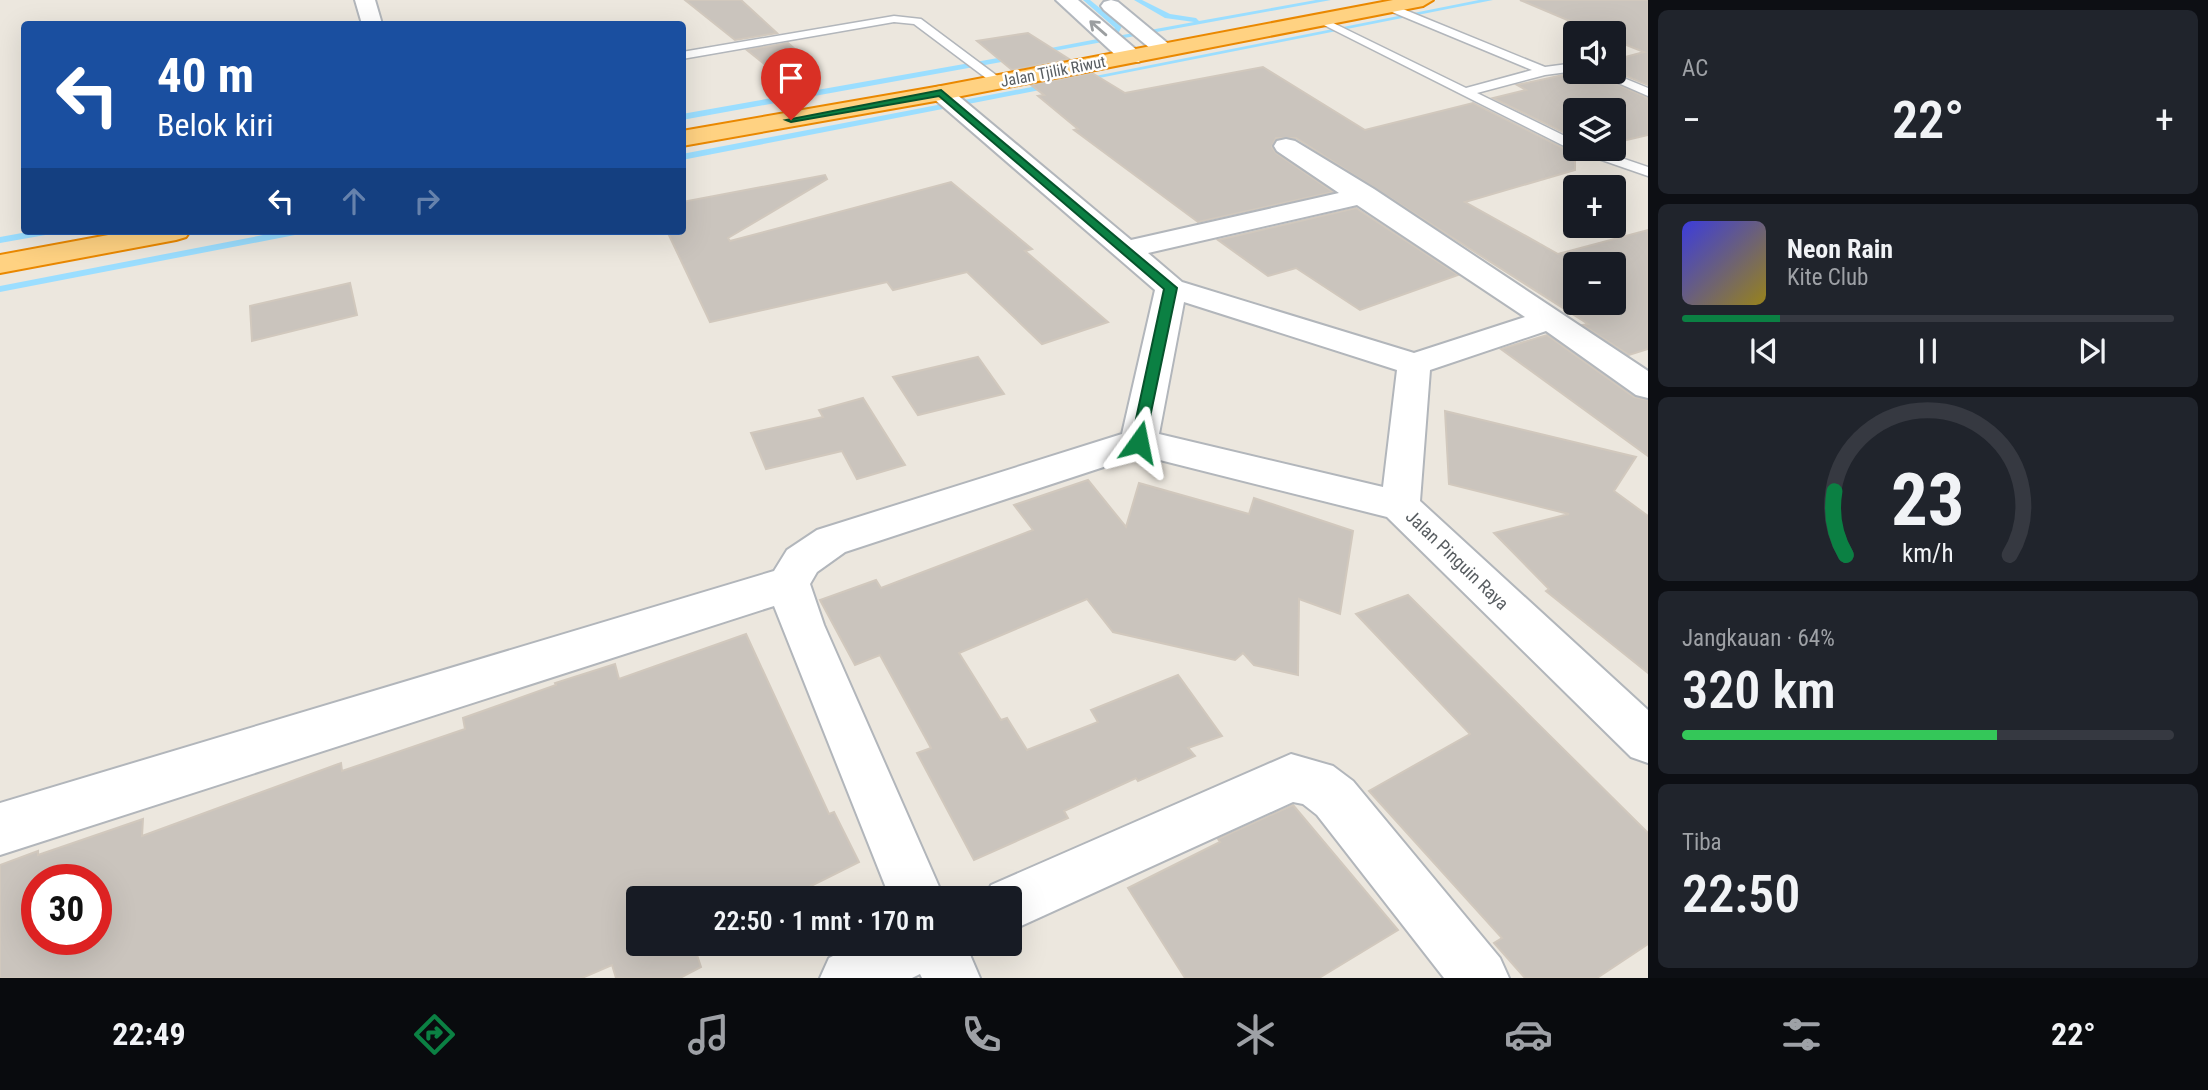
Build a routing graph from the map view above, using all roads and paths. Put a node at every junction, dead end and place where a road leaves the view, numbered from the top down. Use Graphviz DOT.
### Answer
graph roads {
  1 [pos="365,0"];
  2 [pos="1066,0"];
  3 [pos="1104,0"];
  4 [pos="1423,0"];
  5 [pos="1389,7"];
  6 [pos="371,21"];
  7 [pos="1321,21"];
  8 [pos="1164,50"];
  9 [pos="686,55"];
  10 [pos="1131,57"];
  11 [pos="1563,69"];
  12 [pos="1544,71"];
  13 [pos="998,81"];
  14 [pos="1626,83"];
  15 [pos="1465,92"];
  16 [pos="1648,92"];
  17 [pos="941,93"];
  18 [pos="686,138"];
  19 [pos="1563,140"];
  20 [pos="1286,146"];
  21 [pos="1616,161"];
  22 [pos="1648,172"];
  23 [pos="1364,195"];
  24 [pos="155,235"];
  25 [pos="1128,249"];
  26 [pos="0,264"];
  27 [pos="1171,288"];
  28 [pos="1550,318"];
  29 [pos="1414,364"];
  30 [pos="1648,387"];
  31 [pos="1139,442"];
  32 [pos="1400,506"];
  33 [pos="789,584"];
  34 [pos="1648,741"];
  35 [pos="0,829"];
  36 [pos="912,886"];
  37 [pos="1022,899"];
  38 [pos="896,956"];
  39 [pos="942,956"];
  40 [pos="849,978"];
  41 [pos="951,978"];
  42 [pos="1480,978"];
  1 -- 6 [label="street"];
  10 -- 2 [label="street, one-way"];
  3 -- 8 [label="street"];
  4 -- 5 [label="highway, Jalan Tjilik Riwut"];
  5 -- 7 [label="highway, Jalan Tjilik Riwut"];
  5 -- 12 [label="lane"];
  7 -- 8 [label="highway, Jalan Tjilik Riwut"];
  7 -- 15 [label="lane"];
  8 -- 10 [label="highway, Jalan Tjilik Riwut"];
  9 -- 13 [label="lane"];
  10 -- 13 [label="highway, Jalan Tjilik Riwut"];
  11 -- 12 [label="lane"];
  12 -- 15 [label="lane"];
  13 -- 17 [label="highway, Jalan Tjilik Riwut"];
  14 -- 16 [label="lane"];
  15 -- 19 [label="lane"];
  17 -- 18 [label="highway, Jalan Tjilik Riwut"];
  17 -- 25 [label="street"];
  20 -- 23 [label="street"];
  21 -- 22 [label="lane"];
  23 -- 25 [label="street"];
  23 -- 28 [label="street"];
  24 -- 26 [label="highway"];
  25 -- 27 [label="street"];
  27 -- 29 [label="street"];
  27 -- 31 [label="street"];
  28 -- 29 [label="street"];
  28 -- 30 [label="street"];
  29 -- 32 [label="street"];
  31 -- 32 [label="street, Jalan Pinguin Raya"];
  31 -- 33 [label="street"];
  32 -- 34 [label="street, Jalan Pinguin Raya"];
  33 -- 35 [label="street"];
  33 -- 36 [label="street"];
  37 -- 42 [label="street"];
  38 -- 40 [label="street"];
  39 -- 41 [label="street"];
}
